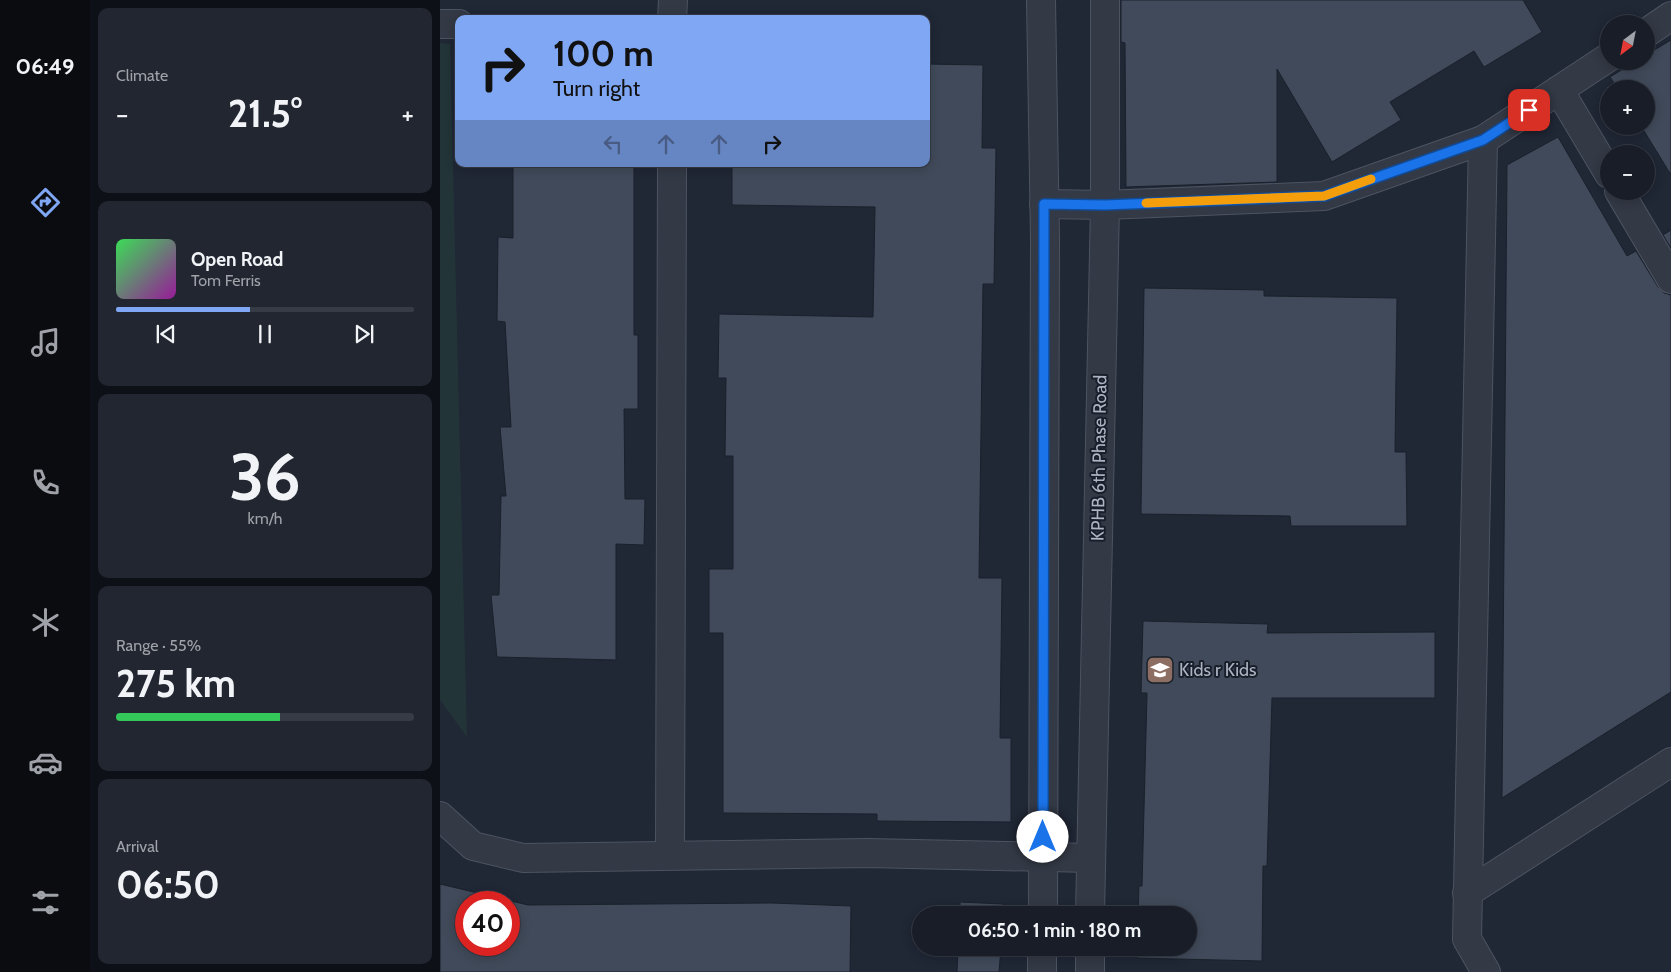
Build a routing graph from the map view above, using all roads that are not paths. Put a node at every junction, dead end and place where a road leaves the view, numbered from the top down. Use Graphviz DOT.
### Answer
graph roads {
  1 [pos="673,0"];
  2 [pos="1041,0"];
  3 [pos="1105,0"];
  4 [pos="672,15"];
  5 [pos="1671,16"];
  6 [pos="440,24"];
  7 [pos="455,24"];
  8 [pos="1655,27"];
  9 [pos="1600,63"];
  10 [pos="1559,90"];
  11 [pos="1483,140"];
  12 [pos="1600,159"];
  13 [pos="672,167"];
  14 [pos="1624,200"];
  15 [pos="1044,204"];
  16 [pos="1105,205"];
  17 [pos="1671,279"];
  18 [pos="1671,762"];
  19 [pos="440,816"];
  20 [pos="670,855"];
  21 [pos="1043,857"];
  22 [pos="1090,858"];
  23 [pos="1467,892"];
  24 [pos="1043,906"];
  25 [pos="1090,906"];
  26 [pos="1042,956"];
  27 [pos="1090,956"];
  28 [pos="1042,972"];
  29 [pos="1090,972"];
  30 [pos="1486,972"];
  1 -- 4 [label="street"];
  2 -- 15 [label="street"];
  3 -- 16 [label="street, KPHB 6th Phase Road"];
  5 -- 8 [label="street"];
  6 -- 7 [label="street"];
  9 -- 10 [label="street"];
  10 -- 11 [label="street"];
  10 -- 12 [label="street"];
  11 -- 16 [label="street"];
  11 -- 23 [label="street"];
  13 -- 20 [label="street"];
  14 -- 17 [label="street"];
  15 -- 16 [label="street"];
  15 -- 21 [label="street"];
  16 -- 22 [label="street, KPHB 6th Phase Road"];
  18 -- 23 [label="street"];
  19 -- 20 [label="street"];
  20 -- 21 [label="street"];
  21 -- 22 [label="street"];
  21 -- 24 [label="street"];
  22 -- 25 [label="street, KPHB 6th Phase Road"];
  23 -- 30 [label="street"];
  26 -- 28 [label="street"];
  27 -- 29 [label="street"];
}
